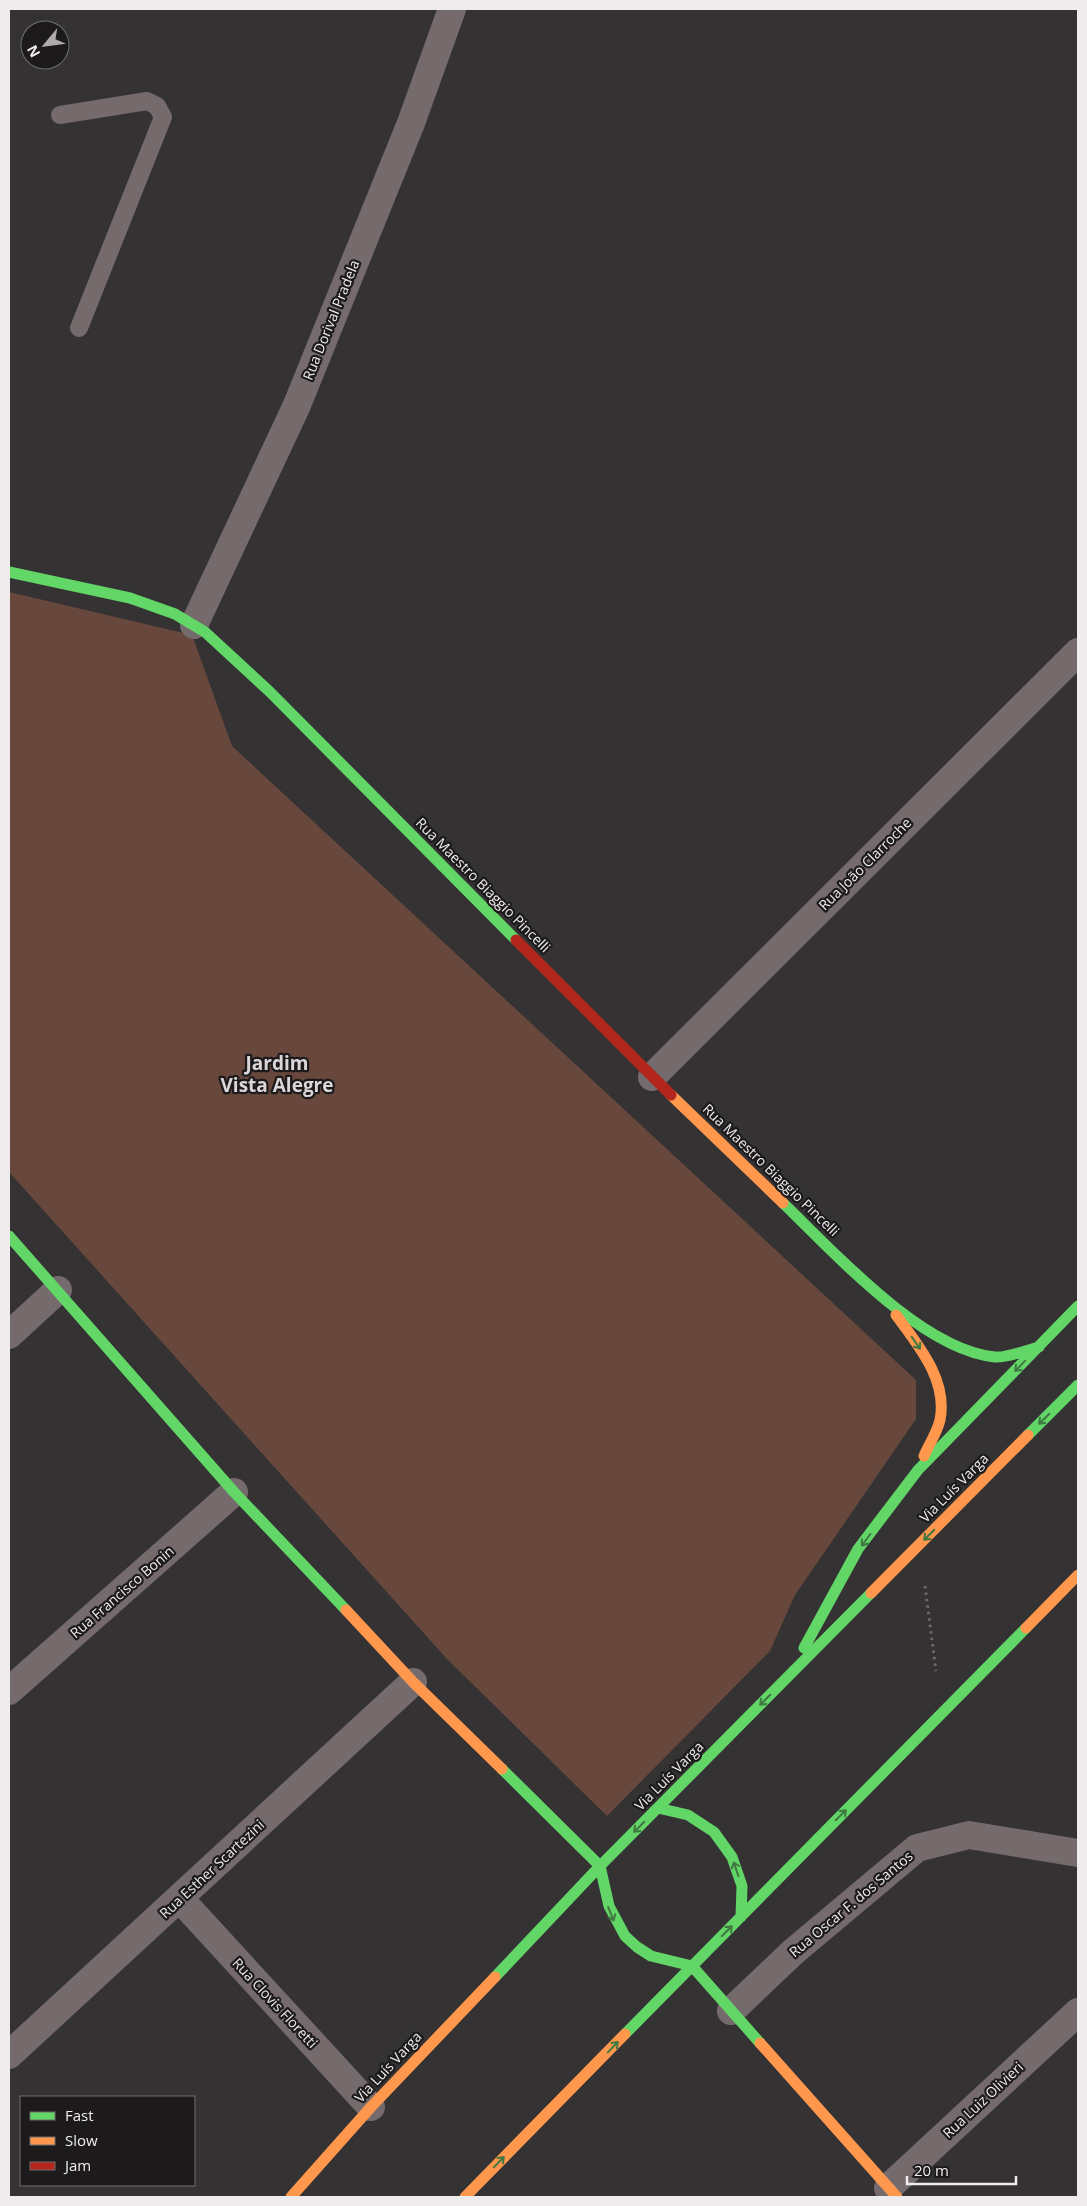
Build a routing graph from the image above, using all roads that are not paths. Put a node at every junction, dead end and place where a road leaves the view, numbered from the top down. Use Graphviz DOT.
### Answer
graph roads {
  1 [pos="452,9"];
  2 [pos="60,114"];
  3 [pos="79,328"];
  4 [pos="9,572"];
  5 [pos="194,625"];
  6 [pos="1078,652"];
  7 [pos="652,1076"];
  8 [pos="9,1236"];
  9 [pos="58,1290"];
  10 [pos="888,1303"];
  11 [pos="1078,1306"];
  12 [pos="9,1335"];
  13 [pos="1039,1347"];
  14 [pos="1078,1385"];
  15 [pos="918,1470"];
  16 [pos="234,1492"];
  17 [pos="1078,1575"];
  18 [pos="788,1677"];
  19 [pos="413,1682"];
  20 [pos="9,1691"];
  21 [pos="658,1808"];
  22 [pos="1078,1853"];
  23 [pos="600,1866"];
  24 [pos="180,1899"];
  25 [pos="741,1917"];
  26 [pos="692,1966"];
  27 [pos="731,2011"];
  28 [pos="1078,2012"];
  29 [pos="9,2055"];
  30 [pos="370,2107"];
  31 [pos="892,2193"];
  32 [pos="291,2197"];
  33 [pos="465,2197"];
  1 -- 5 [label="street, Rua Dorival Pradela"];
  2 -- 3 [label="lane"];
  4 -- 5 [label="main road, Rua Maestro Biaggio Pincelli"];
  5 -- 7 [label="main road, Rua Maestro Biaggio Pincelli"];
  6 -- 7 [label="street, Rua João Clarroche"];
  7 -- 10 [label="main road, Rua Maestro Biaggio Pincelli"];
  8 -- 9 [label="main road"];
  9 -- 12 [label="street"];
  9 -- 16 [label="main road"];
  10 -- 13 [label="main road, Rua Maestro Biaggio Pincelli"];
  10 -- 15 [label="main road, Rua Maestro Biaggio Pincelli, one-way"];
  11 -- 13 [label="main road"];
  13 -- 15 [label="main road, one-way"];
  14 -- 18 [label="main road, Via Luís Varga, one-way"];
  15 -- 18 [label="main road, one-way"];
  16 -- 19 [label="main road"];
  16 -- 20 [label="street, Rua Francisco Bonin"];
  25 -- 17 [label="main road, one-way"];
  18 -- 21 [label="main road, Via Luís Varga, one-way"];
  19 -- 23 [label="main road"];
  19 -- 24 [label="street, Rua Esther Scartezini"];
  21 -- 23 [label="main road, Via Luís Varga, one-way"];
  25 -- 21 [label="main road, one-way"];
  22 -- 27 [label="street, Rua Oscar F. dos Santos"];
  23 -- 26 [label="main road, one-way"];
  23 -- 30 [label="main road, Via Luís Varga"];
  24 -- 29 [label="street, Rua Esther Scartezini"];
  24 -- 30 [label="street, Rua Clovis Floretti"];
  26 -- 25 [label="main road, one-way"];
  26 -- 27 [label="main road"];
  33 -- 26 [label="main road, one-way"];
  27 -- 31 [label="main road"];
  28 -- 31 [label="street, Rua Luiz Olivieri"];
  30 -- 32 [label="main road, Via Luís Varga"];
}
